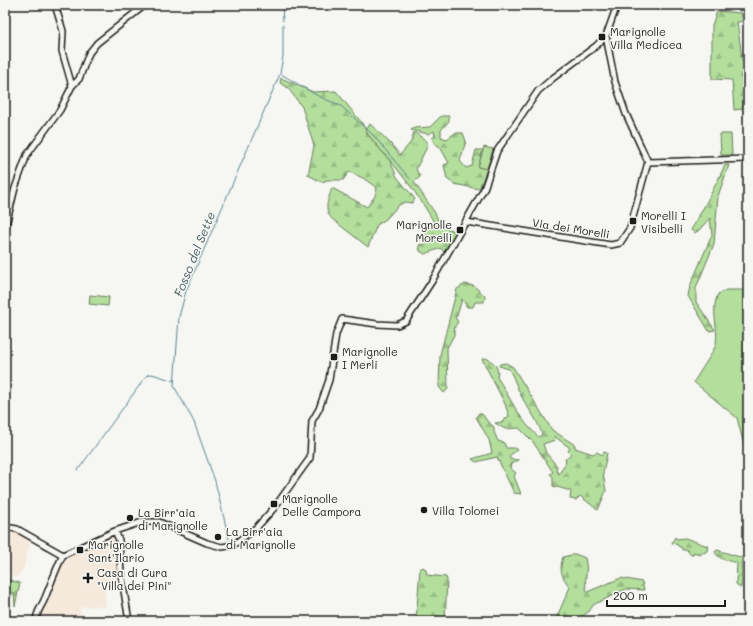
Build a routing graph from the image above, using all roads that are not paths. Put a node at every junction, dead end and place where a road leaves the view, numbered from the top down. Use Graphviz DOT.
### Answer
graph roads {
  1 [pos="55,5"];
  2 [pos="145,5"];
  3 [pos="616,5"];
  4 [pos="606,36"];
  5 [pos="72,86"];
  6 [pos="748,159"];
  7 [pos="648,162"];
  8 [pos="466,222"];
  9 [pos="5,229"];
  10 [pos="5,527"];
  11 [pos="115,531"];
  12 [pos="63,555"];
  13 [pos="36,621"];
  14 [pos="130,621"];
  1 -- 5 [label="street"];
  2 -- 5 [label="street"];
  3 -- 4 [label="street"];
  4 -- 7 [label="street"];
  4 -- 8 [label="street"];
  5 -- 9 [label="street"];
  6 -- 7 [label="street"];
  7 -- 8 [label="street, Via dei Morelli"];
  8 -- 11 [label="street"];
  10 -- 12 [label="street"];
  11 -- 12 [label="street"];
  11 -- 14 [label="street"];
  12 -- 13 [label="street"];
}
